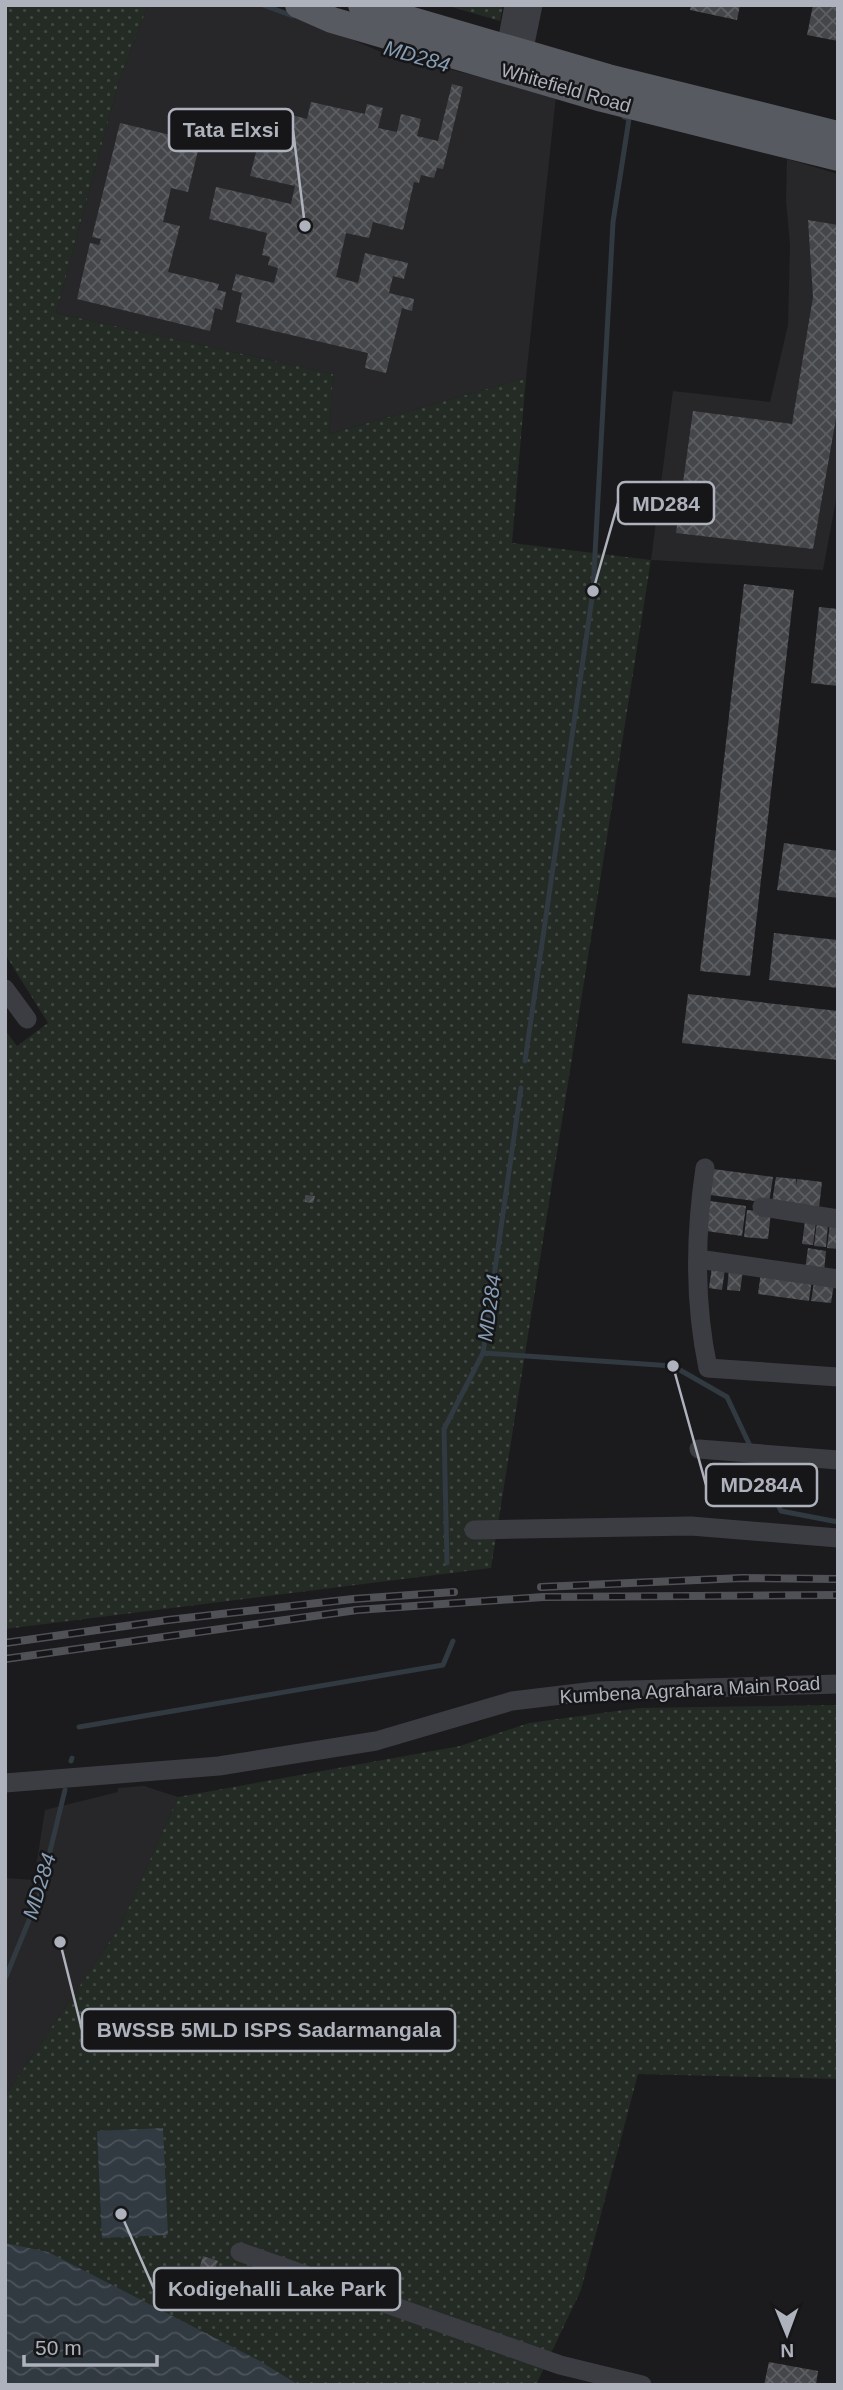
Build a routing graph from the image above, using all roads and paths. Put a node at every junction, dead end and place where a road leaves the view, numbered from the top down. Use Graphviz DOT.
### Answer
graph roads {
  1 [pos="298,5"];
  2 [pos="361,5"];
  3 [pos="514,5"];
  4 [pos="533,5"];
  5 [pos="514,50"];
  6 [pos="838,134"];
  7 [pos="838,158"];
  8 [pos="5,989"];
  9 [pos="27,1019"];
  10 [pos="705,1168"];
  11 [pos="762,1207"];
  12 [pos="838,1219"];
  13 [pos="698,1259"];
  14 [pos="838,1279"];
  15 [pos="838,1377"];
  16 [pos="699,1448"];
  17 [pos="838,1460"];
  18 [pos="474,1530"];
  19 [pos="838,1538"];
  20 [pos="838,1684"];
  21 [pos="5,1783"];
  22 [pos="240,2252"];
  23 [pos="642,2385"];
  1 -- 7 [label="main road, Whitefield Road"];
  2 -- 5 [label="main road, Whitefield Road"];
  3 -- 5 [label="street"];
  4 -- 5 [label="street"];
  5 -- 6 [label="main road, Whitefield Road"];
  8 -- 9 [label="street"];
  10 -- 13 [label="street"];
  11 -- 12 [label="street"];
  13 -- 14 [label="street"];
  13 -- 15 [label="street"];
  16 -- 17 [label="street"];
  18 -- 19 [label="street"];
  20 -- 21 [label="street, Kumbena Agrahara Main Road"];
  22 -- 23 [label="street"];
}
